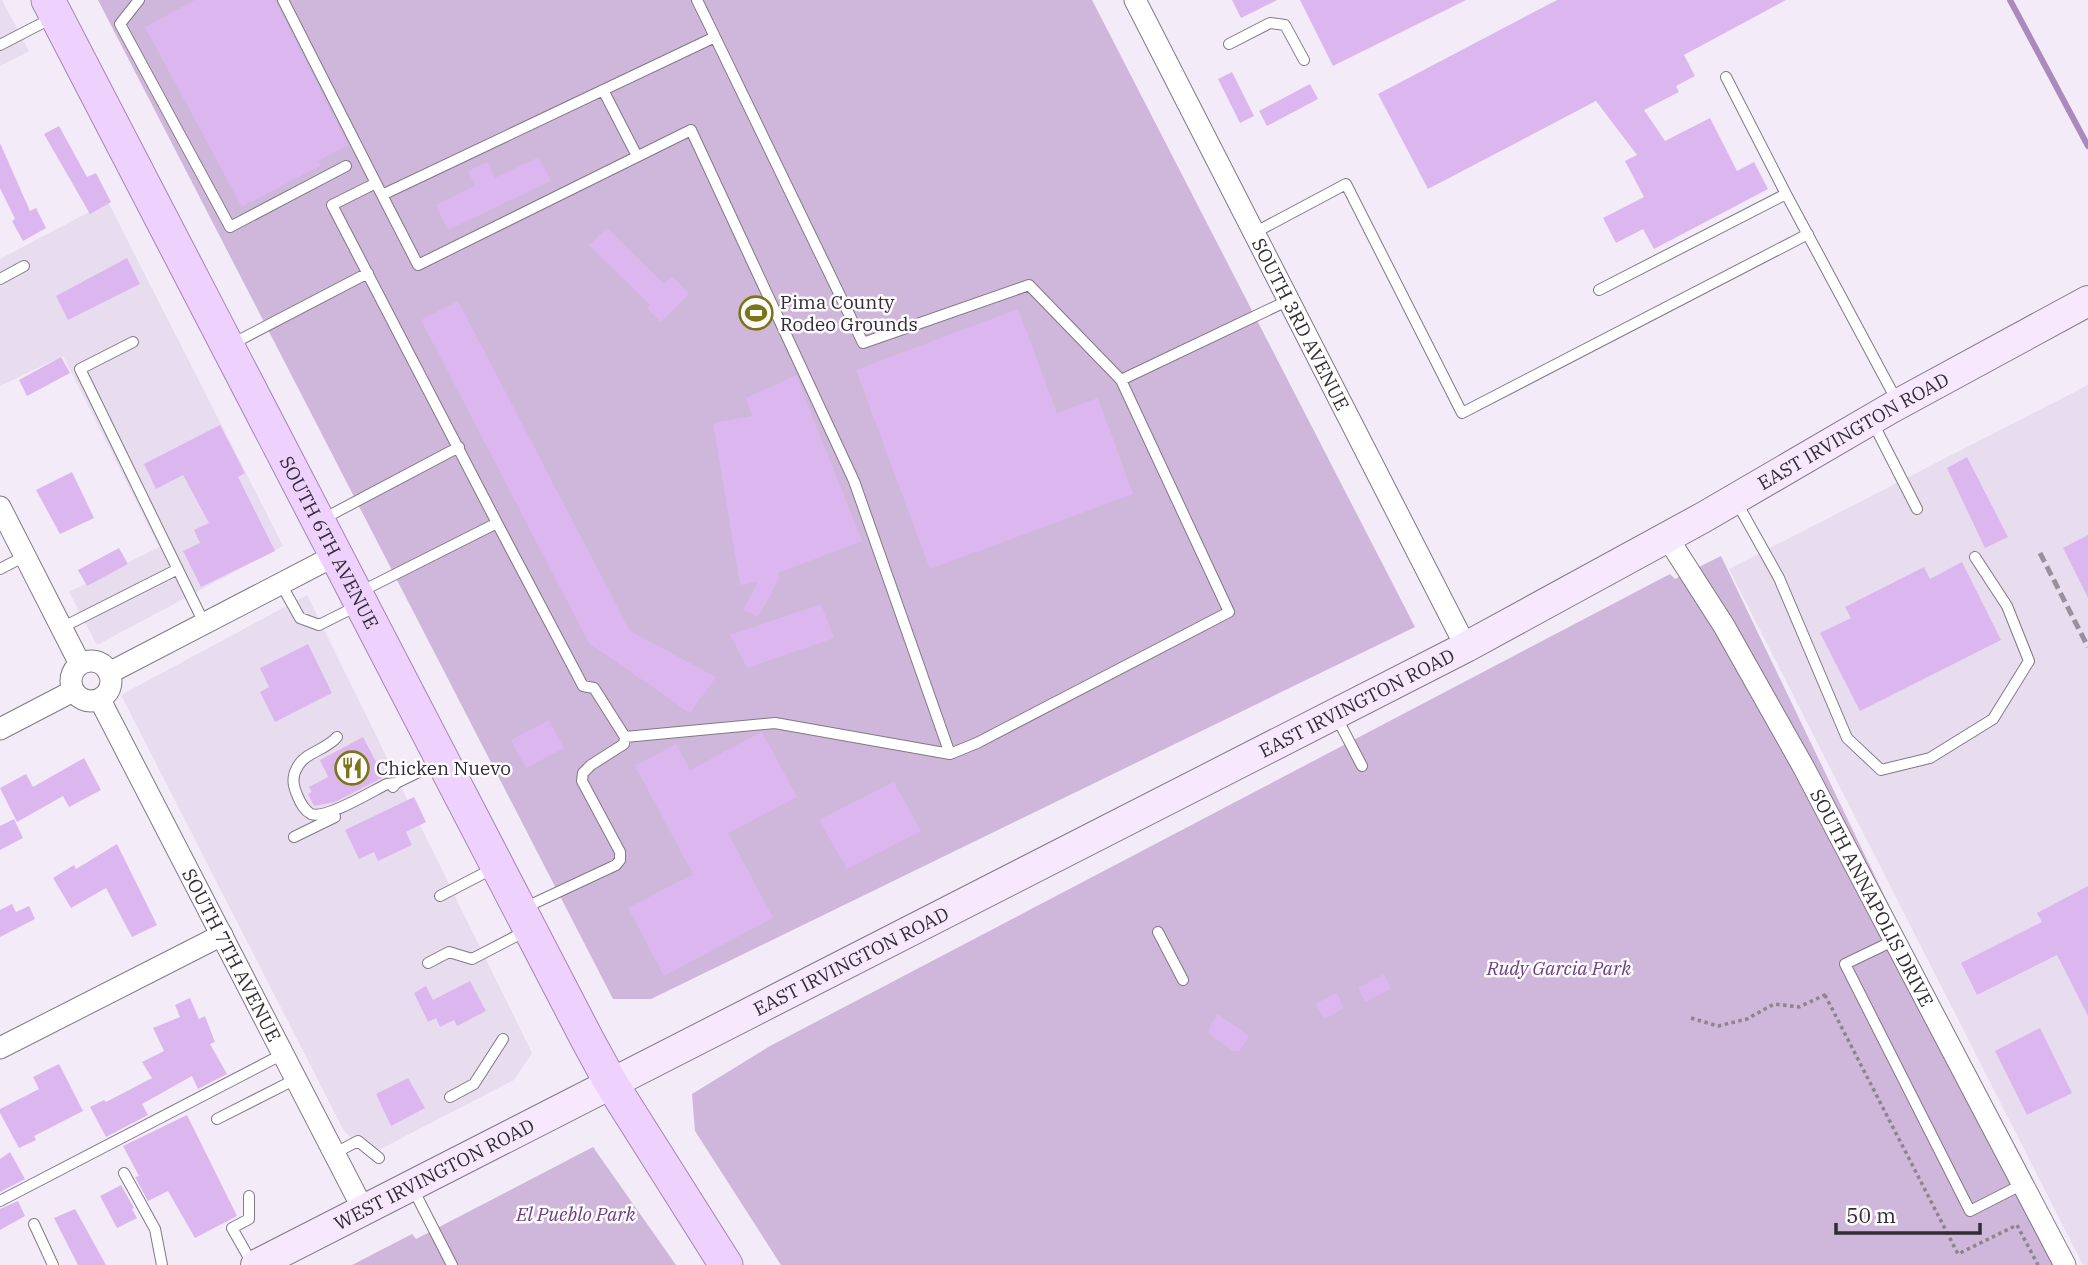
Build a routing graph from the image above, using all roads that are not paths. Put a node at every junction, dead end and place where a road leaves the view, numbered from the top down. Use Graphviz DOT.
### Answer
graph roads {
  1 [pos="139,0"];
  2 [pos="282,0"];
  3 [pos="697,0"];
  4 [pos="1135,0"];
  5 [pos="52,8"];
  6 [pos="715,37"];
  7 [pos="1229,44"];
  8 [pos="0,45"];
  9 [pos="1304,60"];
  10 [pos="1726,77"];
  11 [pos="603,90"];
  12 [pos="637,156"];
  13 [pos="346,166"];
  14 [pos="376,183"];
  15 [pos="1786,194"];
  16 [pos="382,195"];
  17 [pos="1254,233"];
  18 [pos="1808,234"];
  19 [pos="24,266"];
  20 [pos="368,273"];
  21 [pos="0,279"];
  22 [pos="1599,290"];
  23 [pos="1289,300"];
  24 [pos="2088,301"];
  25 [pos="133,342"];
  26 [pos="228,346"];
  27 [pos="1121,380"];
  28 [pos="1898,404"];
  29 [pos="1871,419"];
  30 [pos="459,447"];
  31 [pos="1734,499"];
  32 [pos="0,507"];
  33 [pos="1917,509"];
  34 [pos="318,521"];
  35 [pos="497,523"];
  36 [pos="1667,537"];
  37 [pos="336,555"];
  38 [pos="25,556"];
  39 [pos="1975,556"];
  40 [pos="0,569"];
  41 [pos="176,570"];
  42 [pos="281,584"];
  43 [pos="359,599"];
  44 [pos="204,623"];
  45 [pos="61,628"];
  46 [pos="1466,647"];
  47 [pos="80,664"];
  48 [pos="109,673"];
  49 [pos="73,691"];
  50 [pos="100,700"];
  51 [pos="1334,714"];
  52 [pos="0,729"];
  53 [pos="337,737"];
  54 [pos="625,737"];
  55 [pos="950,754"];
  56 [pos="443,759"];
  57 [pos="1362,766"];
  58 [pos="396,783"];
  59 [pos="294,837"];
  60 [pos="499,866"];
  61 [pos="440,896"];
  62 [pos="526,919"];
  63 [pos="1158,932"];
  64 [pos="222,935"];
  65 [pos="1895,940"];
  66 [pos="428,963"];
  67 [pos="1183,980"];
  68 [pos="503,1039"];
  69 [pos="0,1048"];
  70 [pos="283,1054"];
  71 [pos="296,1079"];
  72 [pos="611,1083"];
  73 [pos="450,1097"];
  74 [pos="217,1119"];
  75 [pos="335,1153"];
  76 [pos="379,1158"];
  77 [pos="124,1173"];
  78 [pos="2023,1184"];
  79 [pos="411,1185"];
  80 [pos="249,1196"];
  81 [pos="0,1201"];
  82 [pos="363,1209"];
  83 [pos="34,1224"];
  84 [pos="53,1265"];
  85 [pos="162,1265"];
  86 [pos="254,1265"];
  87 [pos="452,1265"];
  88 [pos="726,1265"];
  89 [pos="2065,1265"];
  1 -- 13 [label="lane"];
  2 -- 14 [label="lane"];
  3 -- 6 [label="lane"];
  4 -- 17 [label="street, SOUTH 3RD AVENUE"];
  5 -- 8 [label="lane"];
  5 -- 26 [label="main road, SOUTH 6TH AVENUE"];
  6 -- 11 [label="lane"];
  6 -- 27 [label="lane"];
  7 -- 9 [label="lane"];
  10 -- 15 [label="lane"];
  11 -- 12 [label="lane"];
  11 -- 16 [label="lane"];
  12 -- 16 [label="lane"];
  12 -- 55 [label="lane"];
  14 -- 16 [label="lane"];
  14 -- 20 [label="lane"];
  15 -- 18 [label="lane"];
  15 -- 22 [label="lane"];
  17 -- 18 [label="lane"];
  17 -- 23 [label="street, SOUTH 3RD AVENUE"];
  18 -- 28 [label="lane"];
  19 -- 21 [label="lane"];
  20 -- 26 [label="lane"];
  20 -- 30 [label="lane"];
  23 -- 27 [label="lane"];
  23 -- 46 [label="street, SOUTH 3RD AVENUE"];
  24 -- 28 [label="main road, EAST IRVINGTON ROAD"];
  25 -- 41 [label="lane"];
  26 -- 34 [label="main road, SOUTH 6TH AVENUE"];
  27 -- 55 [label="lane"];
  28 -- 29 [label="main road, EAST IRVINGTON ROAD"];
  29 -- 31 [label="main road, EAST IRVINGTON ROAD"];
  29 -- 33 [label="lane"];
  30 -- 34 [label="lane"];
  30 -- 35 [label="lane"];
  31 -- 36 [label="main road, EAST IRVINGTON ROAD"];
  31 -- 39 [label="lane"];
  32 -- 38 [label="street"];
  34 -- 37 [label="main road, SOUTH 6TH AVENUE"];
  35 -- 43 [label="lane"];
  35 -- 54 [label="lane"];
  36 -- 46 [label="main road, EAST IRVINGTON ROAD"];
  36 -- 65 [label="street, SOUTH ANNAPOLIS DRIVE"];
  37 -- 42 [label="street"];
  37 -- 43 [label="main road, SOUTH 6TH AVENUE"];
  38 -- 40 [label="lane"];
  38 -- 45 [label="street"];
  41 -- 44 [label="lane"];
  41 -- 45 [label="lane"];
  42 -- 43 [label="lane"];
  42 -- 44 [label="street"];
  43 -- 56 [label="main road, SOUTH 6TH AVENUE"];
  44 -- 48 [label="street"];
  45 -- 47 [label="street"];
  46 -- 51 [label="main road, EAST IRVINGTON ROAD"];
  47 -- 48 [label="street"];
  47 -- 49 [label="street"];
  48 -- 50 [label="street"];
  49 -- 50 [label="street"];
  49 -- 52 [label="street"];
  50 -- 64 [label="street, SOUTH 7TH AVENUE"];
  51 -- 57 [label="lane"];
  51 -- 72 [label="main road, EAST IRVINGTON ROAD"];
  53 -- 58 [label="lane"];
  54 -- 55 [label="lane"];
  54 -- 62 [label="lane"];
  56 -- 58 [label="lane"];
  56 -- 60 [label="main road, SOUTH 6TH AVENUE"];
  58 -- 59 [label="lane"];
  60 -- 61 [label="lane"];
  60 -- 62 [label="main road, SOUTH 6TH AVENUE"];
  62 -- 66 [label="lane"];
  62 -- 72 [label="main road, SOUTH 6TH AVENUE"];
  63 -- 67 [label="lane"];
  64 -- 69 [label="street"];
  64 -- 70 [label="street, SOUTH 7TH AVENUE"];
  65 -- 78 [label="street, SOUTH ANNAPOLIS DRIVE"];
  65 -- 78 [label="lane"];
  68 -- 73 [label="lane"];
  70 -- 71 [label="street, SOUTH 7TH AVENUE"];
  70 -- 81 [label="lane"];
  71 -- 74 [label="lane"];
  71 -- 75 [label="street, SOUTH 7TH AVENUE"];
  72 -- 79 [label="main road, WEST IRVINGTON ROAD"];
  72 -- 88 [label="main road, SOUTH 6TH AVENUE"];
  75 -- 76 [label="lane"];
  75 -- 82 [label="street, SOUTH 7TH AVENUE"];
  77 -- 85 [label="lane"];
  78 -- 89 [label="street, SOUTH ANNAPOLIS DRIVE"];
  79 -- 82 [label="main road, WEST IRVINGTON ROAD"];
  79 -- 87 [label="lane"];
  80 -- 86 [label="lane"];
  82 -- 86 [label="main road, WEST IRVINGTON ROAD"];
  83 -- 84 [label="lane"];
}
